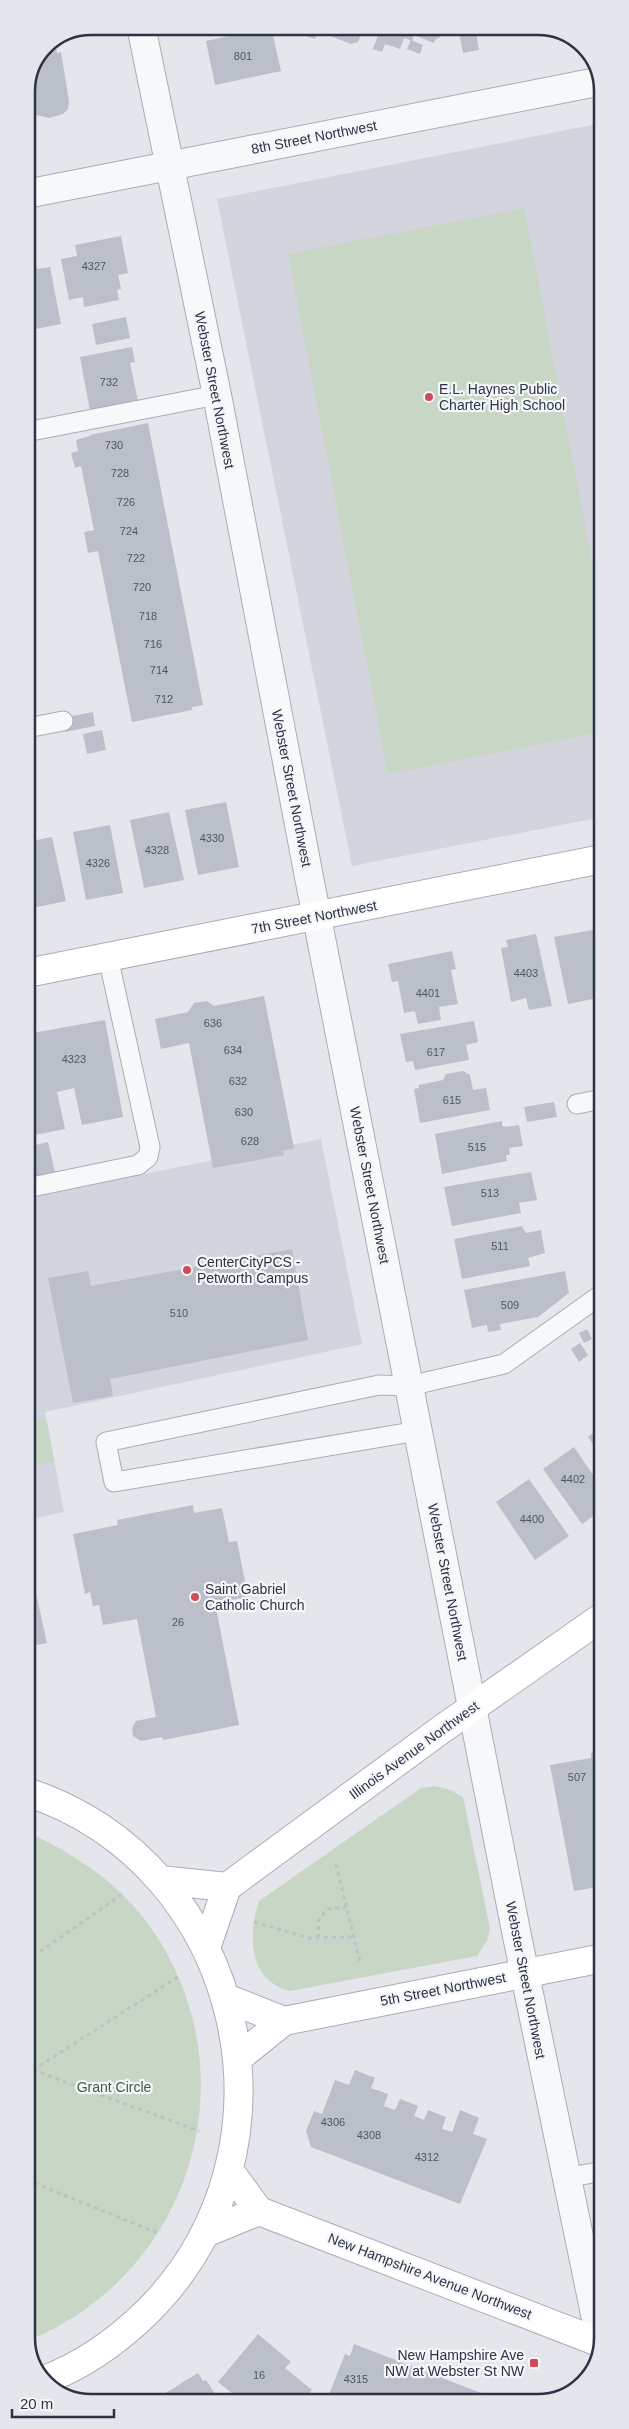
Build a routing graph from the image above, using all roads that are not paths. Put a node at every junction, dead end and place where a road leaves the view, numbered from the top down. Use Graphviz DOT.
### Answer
graph roads {
  1 [pos="143,35"];
  2 [pos="593,82"];
  3 [pos="169,166"];
  4 [pos="35,192"];
  5 [pos="217,395"];
  6 [pos="35,430"];
  7 [pos="63,721"];
  8 [pos="35,726"];
  9 [pos="594,862"];
  10 [pos="317,916"];
  11 [pos="108,957"];
  12 [pos="35,971"];
  13 [pos="594,1101"];
  14 [pos="576,1104"];
  15 [pos="35,1186"];
  16 [pos="594,1300"];
  17 [pos="409,1386"];
  18 [pos="418,1431"];
  19 [pos="594,1622"];
  20 [pos="472,1708"];
  21 [pos="35,1795"];
  22 [pos="160,1880"];
  23 [pos="227,1887"];
  24 [pos="206,1948"];
  25 [pos="594,1960"];
  26 [pos="524,1974"];
  27 [pos="226,1998"];
  28 [pos="284,2021"];
  29 [pos="238,2058"];
  30 [pos="229,2170"];
  31 [pos="594,2173"];
  32 [pos="566,2178"];
  33 [pos="259,2211"];
  34 [pos="205,2233"];
  35 [pos="594,2311"];
  36 [pos="594,2341"];
  37 [pos="51,2377"];
  1 -- 3 [label="street, Webster Street Northwest"];
  2 -- 3 [label="street, 8th Street Northwest"];
  3 -- 4 [label="street, 8th Street Northwest"];
  3 -- 5 [label="street, Webster Street Northwest"];
  5 -- 6 [label="lane"];
  5 -- 10 [label="street, Webster Street Northwest"];
  7 -- 8 [label="lane"];
  9 -- 10 [label="street, 7th Street Northwest"];
  10 -- 11 [label="street, 7th Street Northwest"];
  10 -- 17 [label="street, Webster Street Northwest"];
  11 -- 12 [label="street, 7th Street Northwest"];
  11 -- 15 [label="lane"];
  13 -- 14 [label="lane"];
  16 -- 17 [label="lane"];
  17 -- 18 [label="street, Webster Street Northwest"];
  17 -- 18 [label="lane"];
  18 -- 20 [label="street, Webster Street Northwest"];
  19 -- 20 [label="street, Illinois Avenue Northwest"];
  20 -- 23 [label="street, Illinois Avenue Northwest"];
  20 -- 26 [label="street, Webster Street Northwest"];
  21 -- 22 [label="street"];
  22 -- 23 [label="street"];
  22 -- 24 [label="street"];
  23 -- 24 [label="street"];
  24 -- 27 [label="street"];
  25 -- 26 [label="street, 5th Street Northwest"];
  26 -- 28 [label="street, 5th Street Northwest"];
  26 -- 32 [label="street, Webster Street Northwest"];
  27 -- 28 [label="street"];
  27 -- 29 [label="street"];
  28 -- 29 [label="street, 5th Street Northwest"];
  29 -- 30 [label="street"];
  30 -- 33 [label="street"];
  30 -- 34 [label="street"];
  31 -- 32 [label="lane"];
  32 -- 35 [label="street, Webster Street Northwest"];
  33 -- 34 [label="street"];
  33 -- 36 [label="street, New Hampshire Avenue Northwest"];
  34 -- 37 [label="street"];
}
